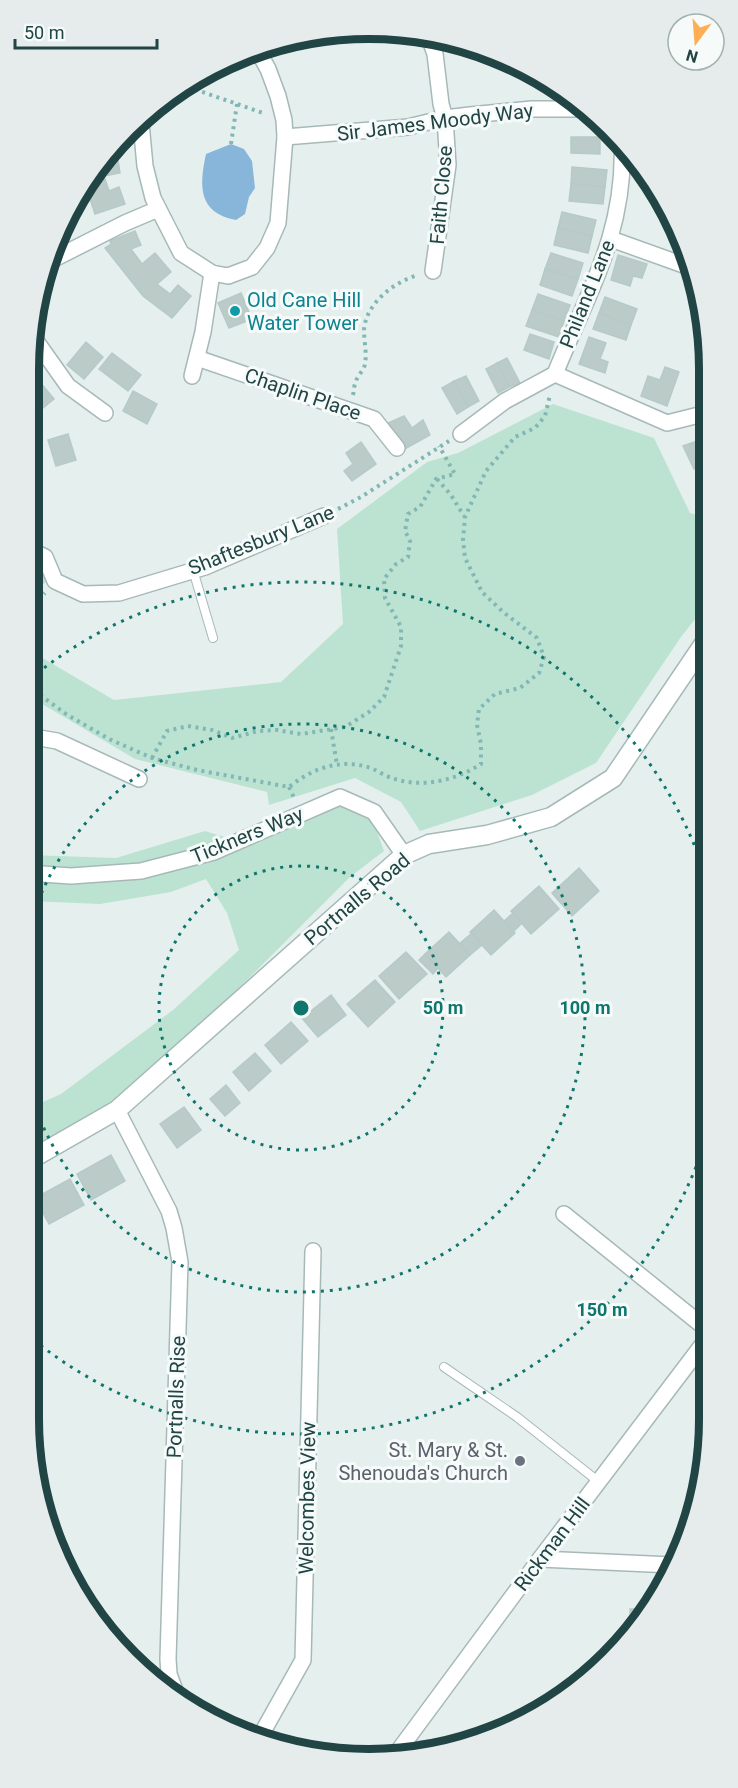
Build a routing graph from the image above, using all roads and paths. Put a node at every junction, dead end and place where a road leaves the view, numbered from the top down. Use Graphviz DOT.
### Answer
graph roads {
  1 [pos="432,45"];
  2 [pos="262,58"];
  3 [pos="195,90"];
  4 [pos="237,104"];
  5 [pos="572,109"];
  6 [pos="445,118"];
  7 [pos="284,120"];
  8 [pos="142,130"];
  9 [pos="285,137"];
  10 [pos="231,144"];
  11 [pos="623,158"];
  12 [pos="158,209"];
  13 [pos="611,239"];
  14 [pos="59,256"];
  15 [pos="681,264"];
  16 [pos="433,271"];
  17 [pos="212,273"];
  18 [pos="40,347"];
  19 [pos="197,358"];
  20 [pos="555,374"];
  21 [pos="192,376"];
  22 [pos="349,410"];
  23 [pos="105,413"];
  24 [pos="699,415"];
  25 [pos="460,434"];
  26 [pos="439,446"];
  27 [pos="397,448"];
  28 [pos="436,479"];
  29 [pos="324,516"];
  30 [pos="465,517"];
  31 [pos="39,554"];
  32 [pos="193,570"];
  33 [pos="55,581"];
  34 [pos="39,598"];
  35 [pos="213,638"];
  36 [pos="699,651"];
  37 [pos="39,694"];
  38 [pos="331,729"];
  39 [pos="39,738"];
  40 [pos="152,758"];
  41 [pos="337,765"];
  42 [pos="139,779"];
  43 [pos="404,855"];
  44 [pos="39,874"];
  45 [pos="117,1110"];
  46 [pos="39,1155"];
  47 [pos="564,1214"];
  48 [pos="313,1251"];
  49 [pos="699,1323"];
  50 [pos="699,1349"];
  51 [pos="444,1367"];
  52 [pos="599,1482"];
  53 [pos="540,1559"];
  54 [pos="665,1565"];
  55 [pos="172,1683"];
  56 [pos="263,1731"];
  57 [pos="402,1747"];
  1 -- 6 [label="street, Faith Close"];
  2 -- 7 [label="street"];
  3 -- 4 [label="path"];
  4 -- 7 [label="path"];
  4 -- 10 [label="path"];
  5 -- 6 [label="street, Sir James Moody Way"];
  6 -- 9 [label="street, Sir James Moody Way"];
  6 -- 16 [label="street, Faith Close"];
  7 -- 9 [label="street"];
  8 -- 12 [label="street"];
  9 -- 17 [label="street"];
  11 -- 13 [label="street, Philand Lane"];
  12 -- 14 [label="street"];
  12 -- 17 [label="street"];
  13 -- 15 [label="street"];
  13 -- 20 [label="street, Philand Lane"];
  16 -- 22 [label="path"];
  17 -- 19 [label="street"];
  18 -- 23 [label="street"];
  19 -- 21 [label="street"];
  19 -- 22 [label="street, Chaplin Place"];
  20 -- 24 [label="street, Philand Lane"];
  20 -- 25 [label="street, Philand Lane"];
  20 -- 30 [label="path"];
  22 -- 27 [label="street, Chaplin Place"];
  25 -- 26 [label="path, Shaftesbury Lane"];
  26 -- 28 [label="path"];
  26 -- 29 [label="path, Shaftesbury Lane"];
  28 -- 30 [label="path"];
  28 -- 38 [label="path"];
  29 -- 32 [label="street, Shaftesbury Lane"];
  30 -- 41 [label="path"];
  31 -- 33 [label="street"];
  32 -- 33 [label="street, Shaftesbury Lane"];
  32 -- 35 [label="lane"];
  33 -- 34 [label="path"];
  36 -- 43 [label="street, Portnalls Road"];
  37 -- 40 [label="path"];
  38 -- 40 [label="path"];
  38 -- 41 [label="path"];
  39 -- 42 [label="street"];
  40 -- 41 [label="path"];
  43 -- 44 [label="street, Tickners Way"];
  43 -- 45 [label="street, Portnalls Road"];
  45 -- 46 [label="street, Portnalls Road"];
  45 -- 55 [label="street, Portnalls Rise"];
  47 -- 49 [label="street"];
  48 -- 56 [label="street, Welcombes View"];
  50 -- 52 [label="street, Rickman Hill"];
  51 -- 52 [label="lane"];
  52 -- 53 [label="street, Rickman Hill"];
  53 -- 54 [label="street"];
  53 -- 57 [label="street, Rickman Hill"];
}
